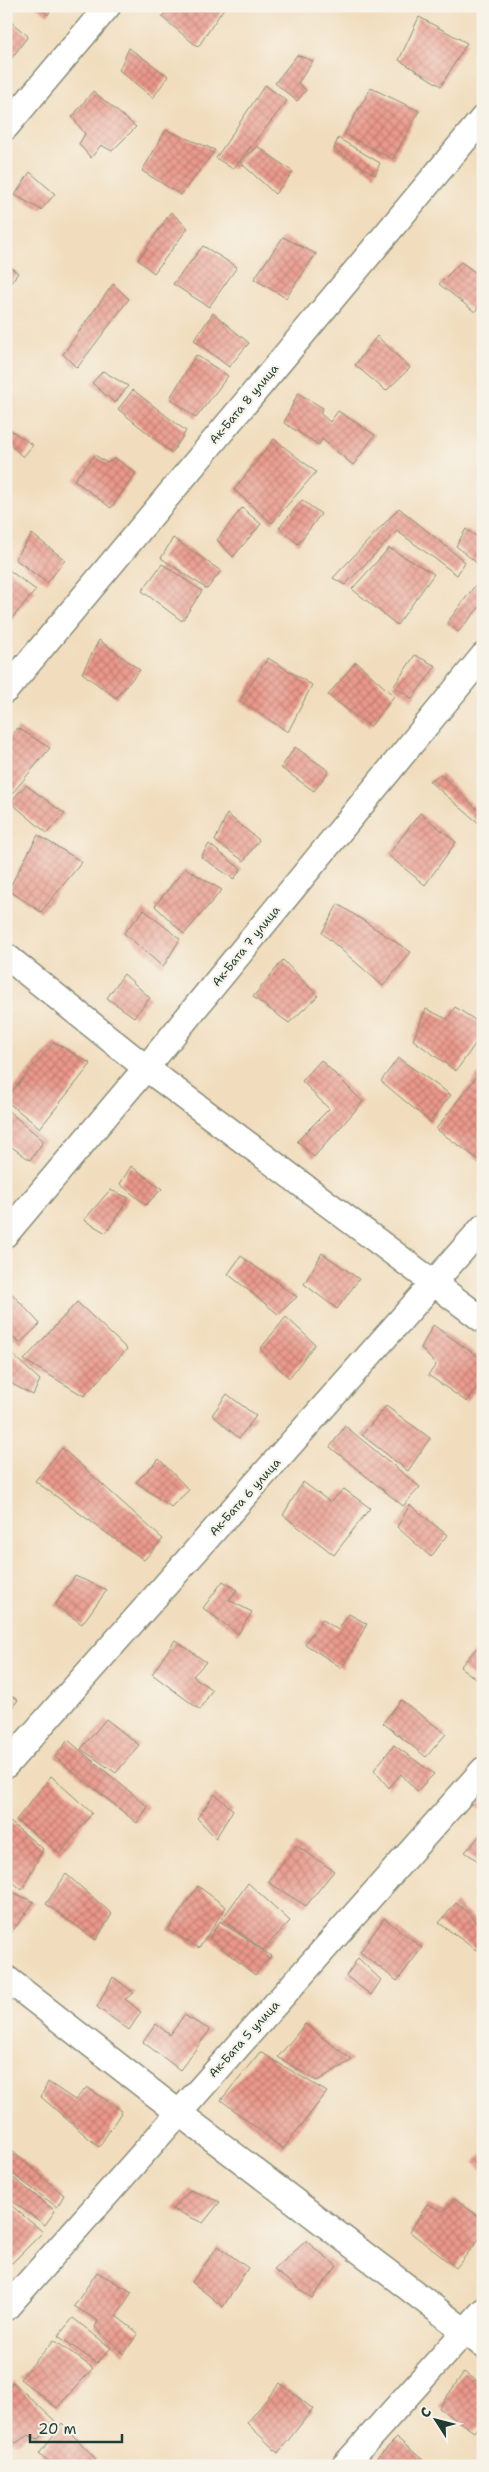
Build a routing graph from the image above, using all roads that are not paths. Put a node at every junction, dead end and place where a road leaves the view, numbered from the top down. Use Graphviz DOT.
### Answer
graph roads {
  1 [pos="108,6"];
  2 [pos="483,118"];
  3 [pos="6,128"];
  4 [pos="483,656"];
  5 [pos="6,690"];
  6 [pos="6,956"];
  7 [pos="146,1068"];
  8 [pos="483,1228"];
  9 [pos="6,1234"];
  10 [pos="435,1283"];
  11 [pos="483,1320"];
  12 [pos="6,1765"];
  13 [pos="483,1770"];
  14 [pos="6,1978"];
  15 [pos="179,2113"];
  16 [pos="6,2308"];
  17 [pos="483,2311"];
  18 [pos="474,2339"];
  19 [pos="344,2466"];
  1 -- 3 [label="street"];
  2 -- 5 [label="street, Ак-Бата 8 улица"];
  4 -- 7 [label="street, Ак-Бата 7 улица"];
  6 -- 7 [label="street"];
  7 -- 9 [label="street, Ак-Бата 7 улица"];
  7 -- 10 [label="street"];
  8 -- 10 [label="street, Ак-Бата 6 улица"];
  10 -- 11 [label="street"];
  10 -- 12 [label="street, Ак-Бата 6 улица"];
  13 -- 15 [label="street, Ак-Бата 5 улица"];
  14 -- 15 [label="street"];
  15 -- 16 [label="street, Ак-Бата 5 улица"];
  15 -- 18 [label="street"];
  17 -- 18 [label="street"];
  18 -- 19 [label="street"];
}
